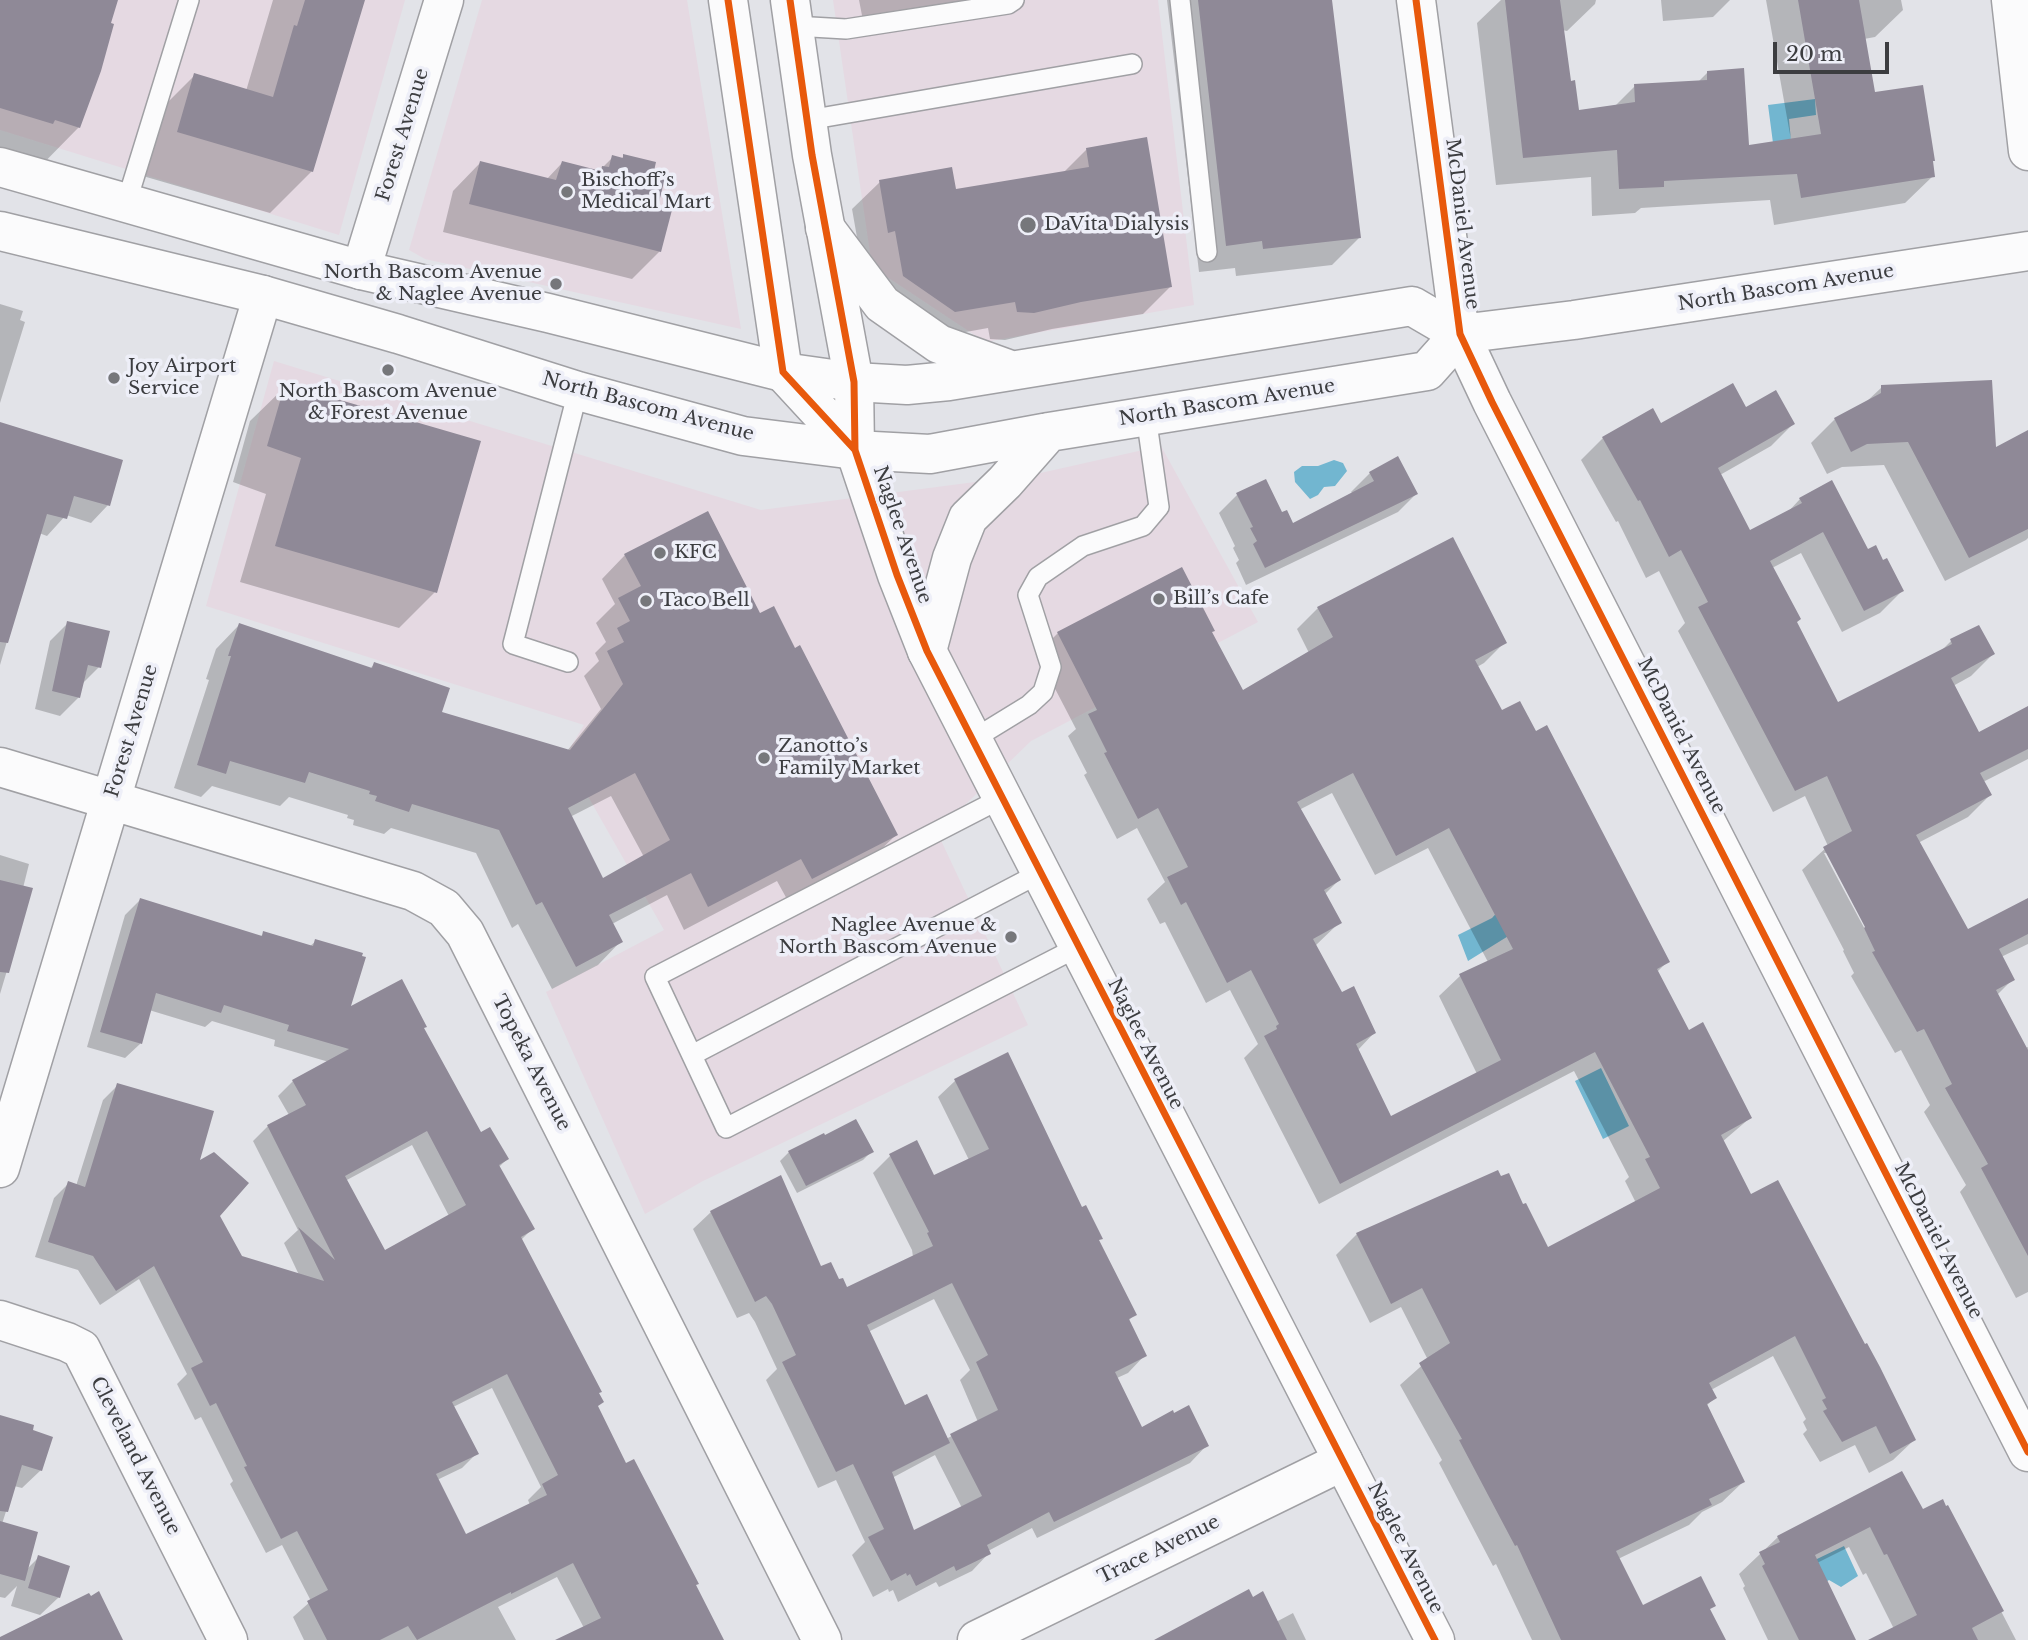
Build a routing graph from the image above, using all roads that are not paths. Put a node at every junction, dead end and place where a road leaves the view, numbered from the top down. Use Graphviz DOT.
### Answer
graph roads {
  1 [pos="189,0"];
  2 [pos="444,0"];
  3 [pos="729,0"];
  4 [pos="1014,0"];
  5 [pos="1180,0"];
  6 [pos="1416,0"];
  7 [pos="2011,0"];
  8 [pos="792,13"];
  9 [pos="1132,64"];
  10 [pos="807,120"];
  11 [pos="2028,151"];
  12 [pos="0,167"];
  13 [pos="126,204"];
  14 [pos="825,228"];
  15 [pos="0,231"];
  16 [pos="2028,251"];
  17 [pos="1207,252"];
  18 [pos="361,270"];
  19 [pos="263,295"];
  20 [pos="1460,334"];
  21 [pos="1013,371"];
  22 [pos="783,372"];
  23 [pos="854,382"];
  24 [pos="578,391"];
  25 [pos="1146,416"];
  26 [pos="1049,432"];
  27 [pos="855,450"];
  28 [pos="927,651"];
  29 [pos="568,662"];
  30 [pos="972,740"];
  31 [pos="0,766"];
  32 [pos="1002,798"];
  33 [pos="111,799"];
  34 [pos="1040,873"];
  35 [pos="1077,947"];
  36 [pos="692,1055"];
  37 [pos="0,1168"];
  38 [pos="0,1320"];
  39 [pos="2028,1452"];
  40 [pos="1343,1461"];
  41 [pos="228,1640"];
  42 [pos="822,1640"];
  43 [pos="977,1640"];
  44 [pos="1435,1640"];
  1 -- 13 [label="lane"];
  2 -- 18 [label="main road, Forest Avenue"];
  3 -- 22 [label="main road"];
  4 -- 8 [label="lane"];
  5 -- 17 [label="lane"];
  6 -- 20 [label="main road, McDaniel Avenue"];
  7 -- 11 [label="main road"];
  8 -- 10 [label="main road, Naglee Avenue"];
  9 -- 10 [label="lane"];
  10 -- 14 [label="main road, Naglee Avenue"];
  12 -- 13 [label="main road"];
  13 -- 18 [label="main road"];
  14 -- 21 [label="main road"];
  14 -- 23 [label="main road, Naglee Avenue"];
  15 -- 19 [label="main road, North Bascom Avenue"];
  16 -- 20 [label="main road, North Bascom Avenue"];
  18 -- 22 [label="main road"];
  19 -- 24 [label="main road, North Bascom Avenue"];
  19 -- 33 [label="main road, Forest Avenue"];
  20 -- 21 [label="main road"];
  20 -- 25 [label="main road, North Bascom Avenue"];
  20 -- 39 [label="main road, McDaniel Avenue"];
  21 -- 23 [label="main road"];
  22 -- 23 [label="main road"];
  22 -- 27 [label="main road, Naglee Avenue"];
  23 -- 27 [label="main road, Naglee Avenue"];
  24 -- 27 [label="main road, North Bascom Avenue"];
  24 -- 29 [label="lane"];
  25 -- 26 [label="main road, North Bascom Avenue"];
  25 -- 30 [label="lane"];
  26 -- 27 [label="main road, North Bascom Avenue"];
  26 -- 28 [label="main road"];
  27 -- 28 [label="main road, Naglee Avenue"];
  28 -- 30 [label="main road, Naglee Avenue"];
  30 -- 32 [label="main road, Naglee Avenue"];
  31 -- 33 [label="main road, Topeka Avenue"];
  32 -- 34 [label="main road, Naglee Avenue"];
  32 -- 36 [label="lane"];
  33 -- 37 [label="main road, Forest Avenue"];
  33 -- 42 [label="main road, Topeka Avenue"];
  34 -- 35 [label="main road, Naglee Avenue"];
  34 -- 36 [label="lane"];
  35 -- 36 [label="lane"];
  35 -- 40 [label="main road, Naglee Avenue"];
  38 -- 41 [label="main road, Cleveland Avenue"];
  40 -- 43 [label="main road, Trace Avenue"];
  40 -- 44 [label="main road, Naglee Avenue"];
}
